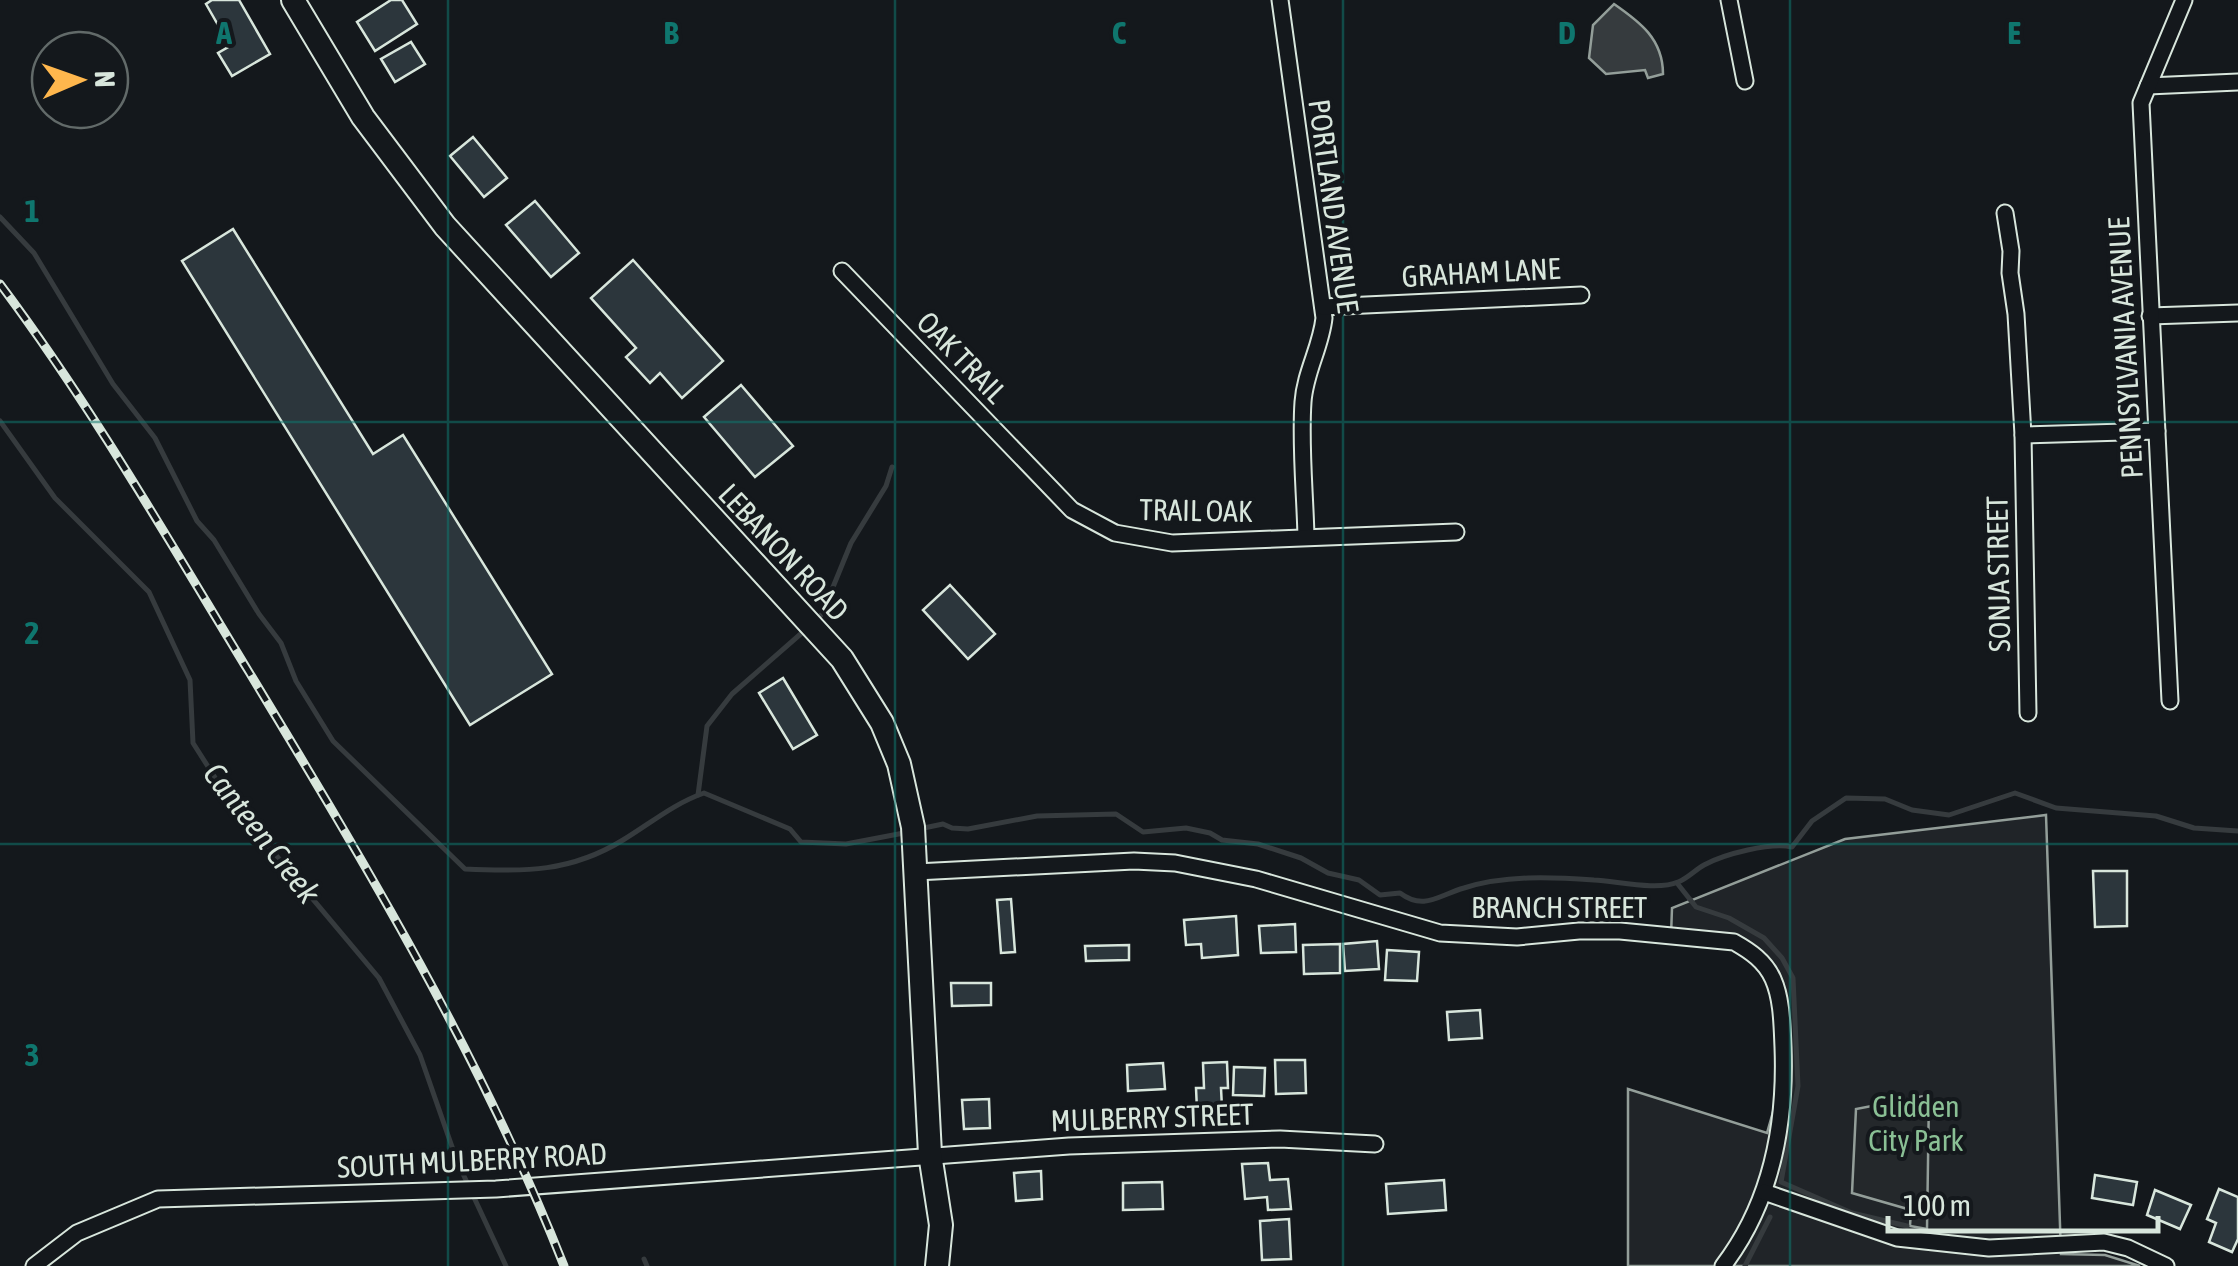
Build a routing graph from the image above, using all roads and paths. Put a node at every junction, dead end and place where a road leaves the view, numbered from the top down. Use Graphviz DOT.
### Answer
graph roads {
  1 [pos="293,0"];
  2 [pos="1280,0"];
  3 [pos="1729,0"];
  4 [pos="2184,0"];
  5 [pos="1745,81"];
  6 [pos="2238,82"];
  7 [pos="2148,86"];
  8 [pos="2006,214"];
  9 [pos="842,271"];
  10 [pos="1581,295"];
  11 [pos="1323,307"];
  12 [pos="2238,313"];
  13 [pos="2150,316"];
  14 [pos="2157,431"];
  15 [pos="2023,435"];
  16 [pos="1044,480"];
  17 [pos="1456,532"];
  18 [pos="1306,537"];
  19 [pos="2170,701"];
  20 [pos="2028,713"];
  21 [pos="916,872"];
  22 [pos="1375,1144"];
  23 [pos="930,1154"];
  24 [pos="1764,1192"];
  25 [pos="34,1266"];
  26 [pos="937,1266"];
  27 [pos="1723,1266"];
  28 [pos="2166,1266"];
  1 -- 21 [label="street, LEBANON ROAD"];
  2 -- 11 [label="street, PORTLAND AVENUE"];
  3 -- 5 [label="street"];
  4 -- 7 [label="street, PENNSYLVANIA AVENUE"];
  6 -- 7 [label="street"];
  7 -- 13 [label="street, PENNSYLVANIA AVENUE"];
  8 -- 15 [label="street, SONJA STREET"];
  9 -- 16 [label="street, OAK TRAIL"];
  10 -- 11 [label="street, GRAHAM LANE"];
  11 -- 18 [label="street, PORTLAND AVENUE"];
  12 -- 13 [label="street"];
  13 -- 14 [label="street, PENNSYLVANIA AVENUE"];
  14 -- 15 [label="street"];
  14 -- 19 [label="street, PENNSYLVANIA AVENUE"];
  15 -- 20 [label="street, SONJA STREET"];
  16 -- 18 [label="street, TRAIL OAK"];
  17 -- 18 [label="street"];
  21 -- 23 [label="street, LEBANON ROAD"];
  21 -- 24 [label="street, BRANCH STREET"];
  22 -- 23 [label="street, MULBERRY STREET"];
  23 -- 25 [label="street, SOUTH MULBERRY ROAD"];
  23 -- 26 [label="street, LEBANON ROAD"];
  24 -- 27 [label="street, BRANCH STREET"];
  24 -- 28 [label="street"];
}
